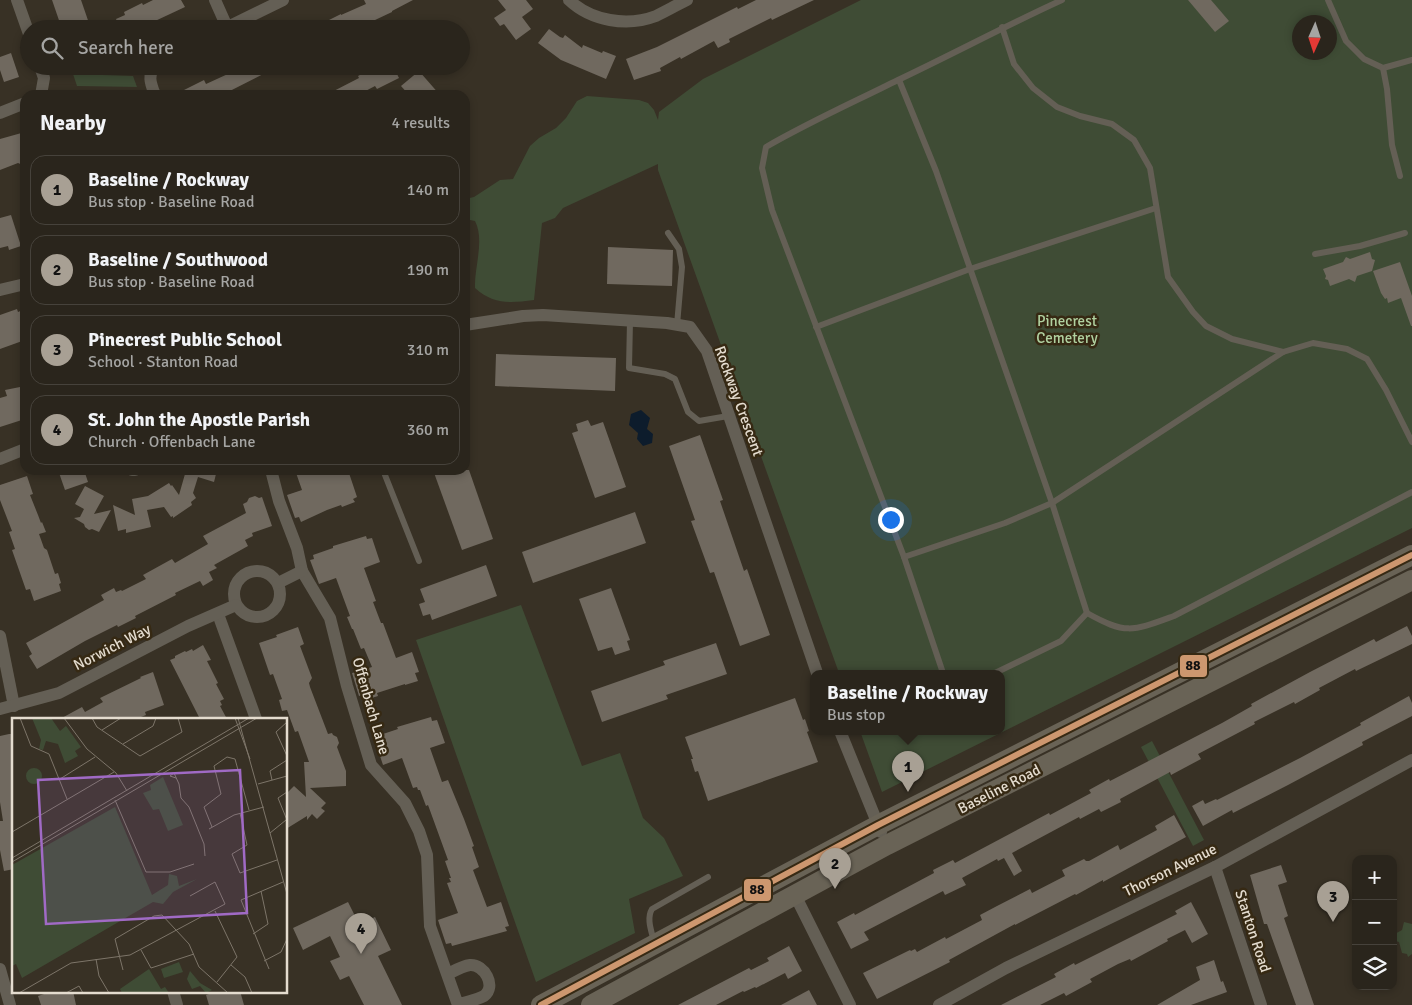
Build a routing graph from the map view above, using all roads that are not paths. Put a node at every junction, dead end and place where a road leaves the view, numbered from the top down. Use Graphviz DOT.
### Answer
graph roads {
  1 [pos="17,0"];
  2 [pos="215,0"];
  3 [pos="283,0"];
  4 [pos="569,0"];
  5 [pos="687,0"];
  6 [pos="1062,0"];
  7 [pos="1328,0"];
  8 [pos="24,20"];
  9 [pos="222,20"];
  10 [pos="242,20"];
  11 [pos="1002,27"];
  12 [pos="1412,60"];
  13 [pos="1383,68"];
  14 [pos="43,75"];
  15 [pos="150,75"];
  16 [pos="899,80"];
  17 [pos="42,90"];
  18 [pos="154,90"];
  19 [pos="20,105"];
  20 [pos="0,113"];
  21 [pos="1400,176"];
  22 [pos="1156,208"];
  23 [pos="668,233"];
  24 [pos="1405,233"];
  25 [pos="1315,254"];
  26 [pos="970,269"];
  27 [pos="20,285"];
  28 [pos="0,290"];
  29 [pos="630,321"];
  30 [pos="470,324"];
  31 [pos="677,324"];
  32 [pos="816,326"];
  33 [pos="1283,352"];
  34 [pos="728,416"];
  35 [pos="1412,422"];
  36 [pos="1405,427"];
  37 [pos="1412,442"];
  38 [pos="20,451"];
  39 [pos="0,459"];
  40 [pos="272,475"];
  41 [pos="385,475"];
  42 [pos="1412,492"];
  43 [pos="1052,503"];
  44 [pos="1412,555"];
  45 [pos="904,557"];
  46 [pos="419,561"];
  47 [pos="302,571"];
  48 [pos="1412,580"];
  49 [pos="278,583"];
  50 [pos="236,605"];
  51 [pos="1087,612"];
  52 [pos="218,614"];
  53 [pos="0,636"];
  54 [pos="816,670"];
  55 [pos="943,670"];
  56 [pos="1001,670"];
  57 [pos="14,706"];
  58 [pos="0,709"];
  59 [pos="256,718"];
  60 [pos="842,735"];
  61 [pos="1412,760"];
  62 [pos="878,825"];
  63 [pos="887,845"];
  64 [pos="1215,867"];
  65 [pos="708,877"];
  66 [pos="794,895"];
  67 [pos="655,944"];
  68 [pos="0,969"];
  69 [pos="448,974"];
  70 [pos="172,992"];
  71 [pos="10,1005"];
  72 [pos="176,1005"];
  73 [pos="541,1005"];
  74 [pos="591,1005"];
  75 [pos="850,1005"];
  76 [pos="940,1005"];
  77 [pos="1260,1005"];
  1 -- 8 [label="street"];
  2 -- 9 [label="street"];
  3 -- 10 [label="street"];
  4 -- 5 [label="street"];
  6 -- 11 [label="lane"];
  7 -- 13 [label="lane"];
  11 -- 16 [label="lane"];
  11 -- 22 [label="lane"];
  12 -- 13 [label="lane"];
  13 -- 21 [label="lane"];
  14 -- 17 [label="street"];
  15 -- 18 [label="street"];
  16 -- 26 [label="lane"];
  16 -- 32 [label="lane"];
  19 -- 20 [label="street"];
  22 -- 26 [label="lane"];
  22 -- 33 [label="lane"];
  23 -- 31 [label="lane"];
  24 -- 25 [label="lane"];
  26 -- 32 [label="lane"];
  26 -- 43 [label="lane"];
  27 -- 28 [label="street"];
  29 -- 30 [label="street, Rockway Crescent"];
  29 -- 31 [label="street, Rockway Crescent"];
  29 -- 34 [label="lane"];
  31 -- 34 [label="street, Rockway Crescent"];
  32 -- 45 [label="lane"];
  33 -- 36 [label="lane"];
  33 -- 43 [label="lane"];
  34 -- 54 [label="street, Rockway Crescent"];
  35 -- 36 [label="lane"];
  36 -- 37 [label="lane"];
  38 -- 39 [label="street"];
  40 -- 47 [label="street, Offenbach Lane"];
  41 -- 46 [label="lane"];
  42 -- 51 [label="lane"];
  43 -- 45 [label="lane"];
  43 -- 51 [label="lane"];
  44 -- 62 [label="main road, Baseline Road"];
  45 -- 55 [label="lane"];
  47 -- 49 [label="street"];
  47 -- 69 [label="street, Offenbach Lane"];
  48 -- 63 [label="main road, Baseline Road"];
  49 -- 50 [label="street"];
  49 -- 50 [label="street"];
  50 -- 52 [label="street, Norwich Way"];
  51 -- 56 [label="lane"];
  52 -- 57 [label="street, Norwich Way"];
  52 -- 59 [label="street"];
  53 -- 57 [label="street"];
  57 -- 58 [label="street, Norwich Way"];
  60 -- 62 [label="street"];
  61 -- 64 [label="street, Thorson Avenue"];
  62 -- 63 [label="street"];
  62 -- 67 [label="main road, Baseline Road"];
  63 -- 66 [label="main road, Baseline Road"];
  64 -- 76 [label="street, Thorson Avenue"];
  64 -- 77 [label="street, Stanton Road"];
  65 -- 67 [label="lane"];
  66 -- 74 [label="main road, Baseline Road"];
  66 -- 75 [label="street"];
  67 -- 73 [label="main road, Baseline Road"];
  68 -- 71 [label="street"];
  70 -- 72 [label="street"];
}
